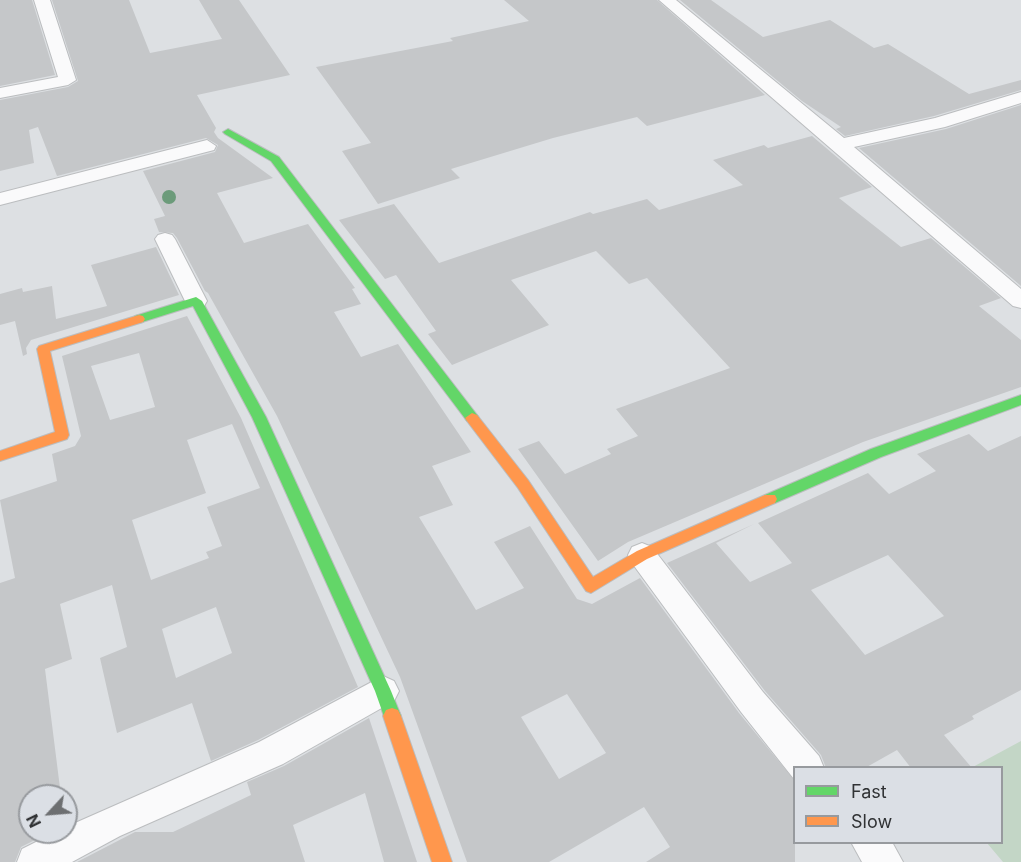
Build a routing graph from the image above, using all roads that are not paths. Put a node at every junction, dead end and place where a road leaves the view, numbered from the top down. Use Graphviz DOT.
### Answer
graph roads {
  1 [pos="42,0"];
  2 [pos="667,0"];
  3 [pos="0,93"];
  4 [pos="1021,97"];
  5 [pos="228,132"];
  6 [pos="840,144"];
  7 [pos="207,146"];
  8 [pos="0,199"];
  9 [pos="165,239"];
  10 [pos="196,301"];
  11 [pos="1021,301"];
  12 [pos="1021,400"];
  13 [pos="0,456"];
  14 [pos="642,555"];
  15 [pos="384,691"];
  16 [pos="805,766"];
  17 [pos="870,844"];
  18 [pos="35,862"];
  19 [pos="442,862"];
  20 [pos="885,862"];
  1 -- 3 [label="street"];
  2 -- 6 [label="street"];
  4 -- 6 [label="street"];
  5 -- 14 [label="street"];
  6 -- 11 [label="street"];
  7 -- 8 [label="street"];
  9 -- 10 [label="street"];
  10 -- 13 [label="street"];
  10 -- 15 [label="street"];
  12 -- 14 [label="street"];
  14 -- 16 [label="street"];
  15 -- 18 [label="street"];
  15 -- 19 [label="street"];
  17 -- 20 [label="street"];
}
